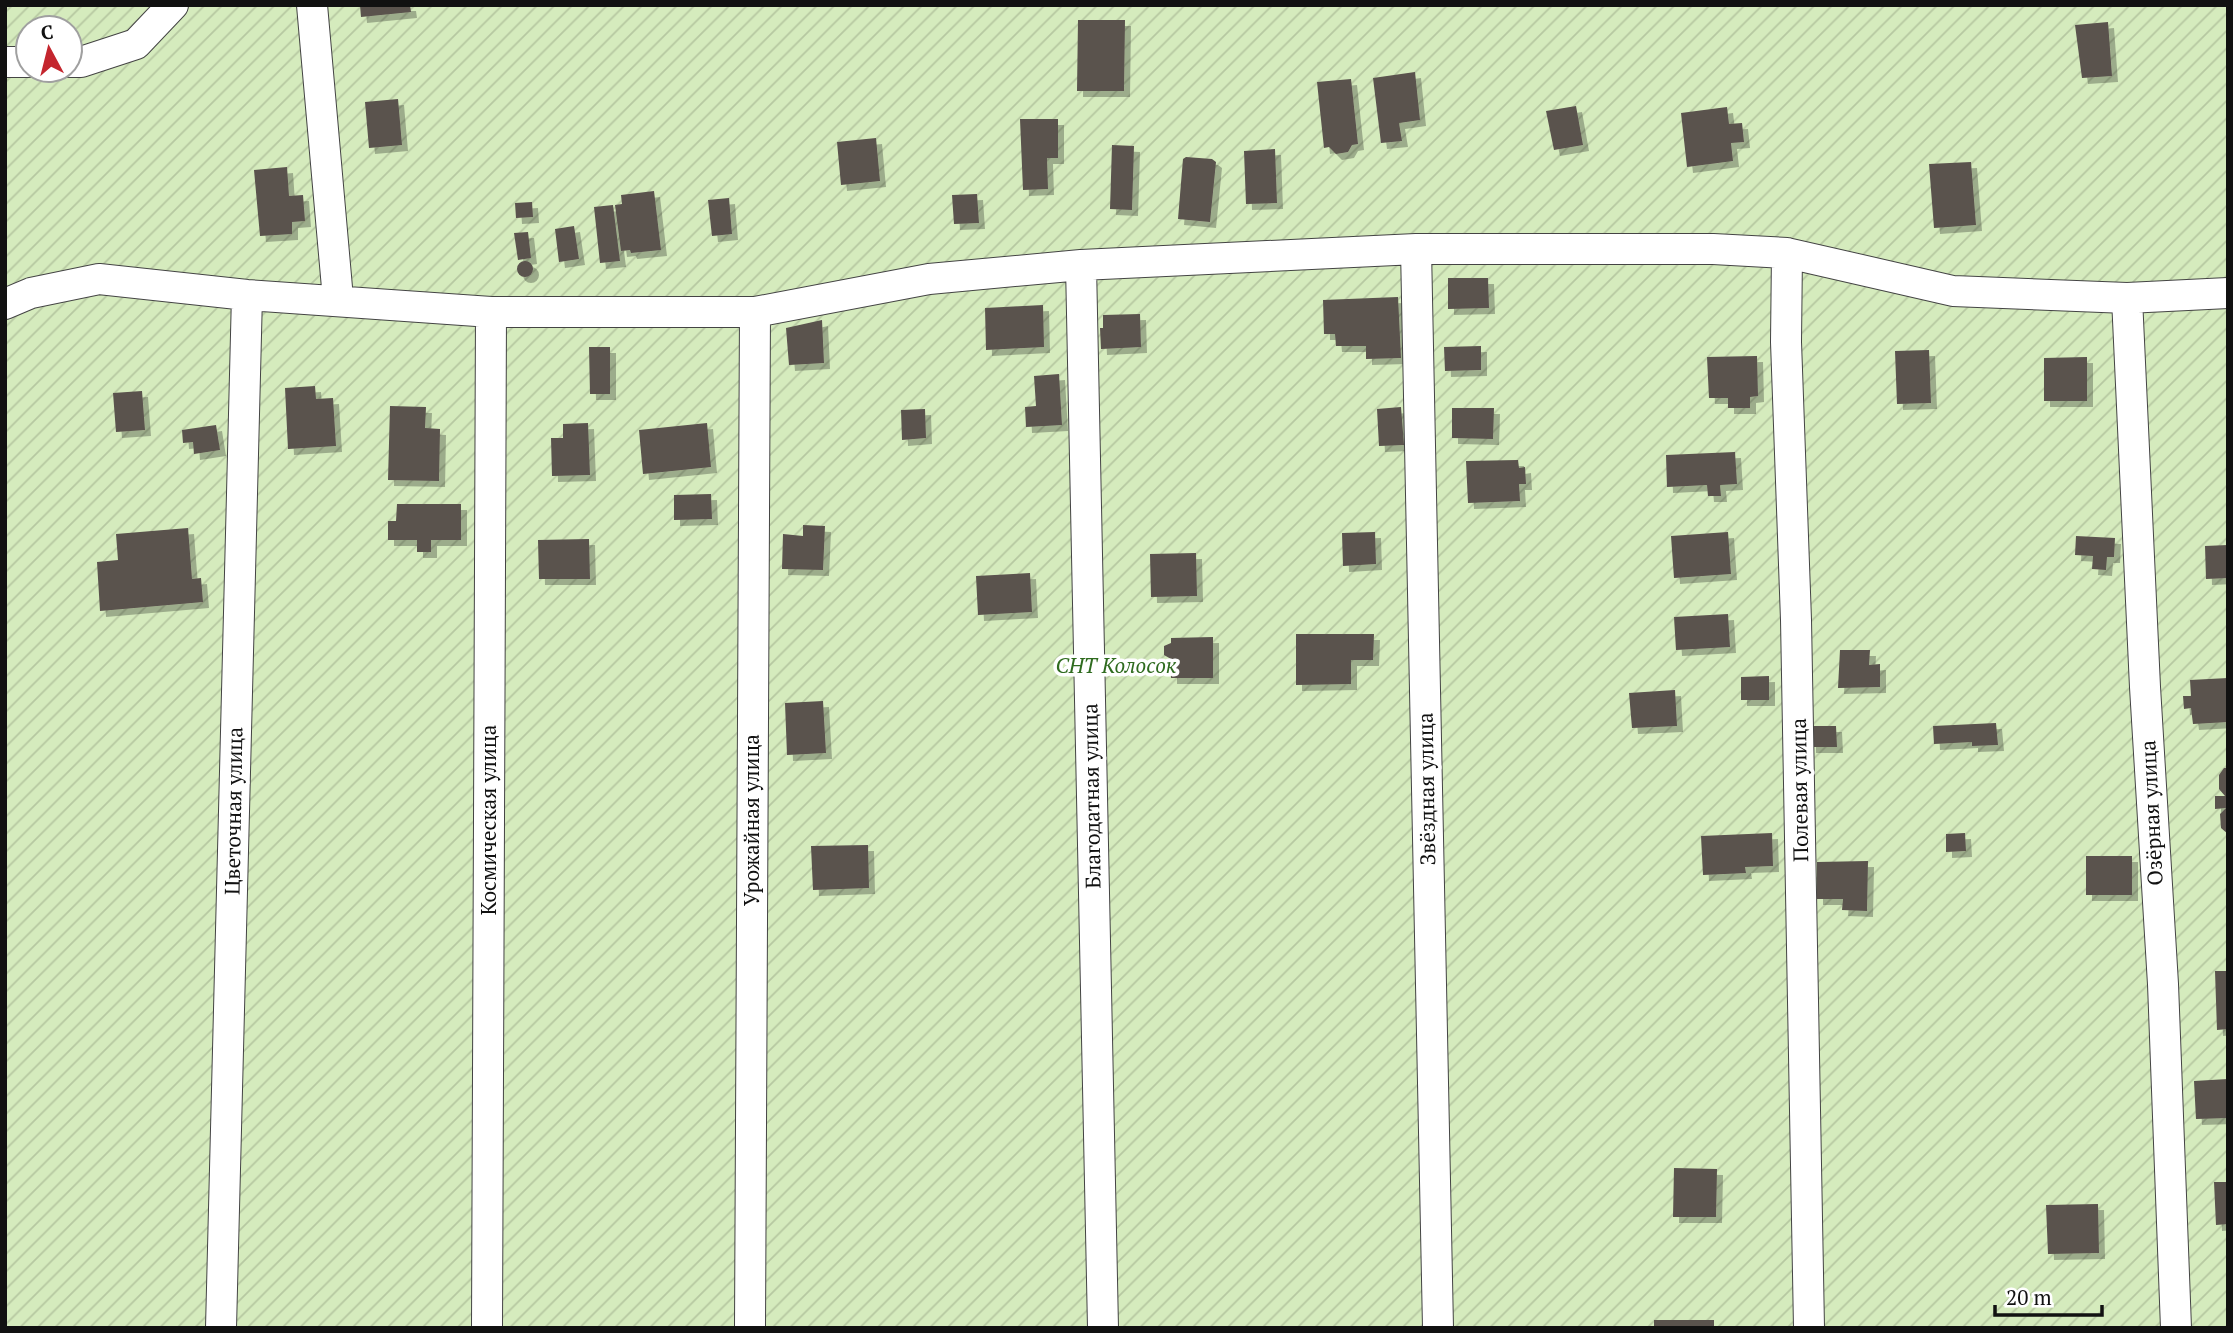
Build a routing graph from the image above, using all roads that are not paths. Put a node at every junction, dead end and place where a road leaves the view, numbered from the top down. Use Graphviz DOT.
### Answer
graph roads {
  1 [pos="173,5"];
  2 [pos="312,5"];
  3 [pos="84,61"];
  4 [pos="1416,249"];
  5 [pos="1787,253"];
  6 [pos="1081,265"];
  7 [pos="2228,293"];
  8 [pos="247,295"];
  9 [pos="2127,298"];
  10 [pos="338,299"];
  11 [pos="5,304"];
  12 [pos="491,312"];
  13 [pos="755,312"];
  14 [pos="221,1328"];
  15 [pos="487,1328"];
  16 [pos="750,1328"];
  17 [pos="1102,1328"];
  18 [pos="1438,1328"];
  19 [pos="1809,1328"];
  20 [pos="2176,1328"];
  1 -- 3 [label="street"];
  2 -- 10 [label="street"];
  4 -- 5 [label="street"];
  4 -- 6 [label="street"];
  4 -- 18 [label="street, Звёздная улица"];
  5 -- 9 [label="street"];
  5 -- 19 [label="street, Полевая улица"];
  6 -- 13 [label="street"];
  6 -- 17 [label="street, Благодатная улица"];
  7 -- 9 [label="street"];
  8 -- 10 [label="street"];
  8 -- 11 [label="street"];
  8 -- 14 [label="street, Цветочная улица"];
  9 -- 20 [label="street, Озёрная улица"];
  10 -- 12 [label="street"];
  12 -- 13 [label="street"];
  12 -- 15 [label="street, Космическая улица"];
  13 -- 16 [label="street, Урожайная улица"];
}
